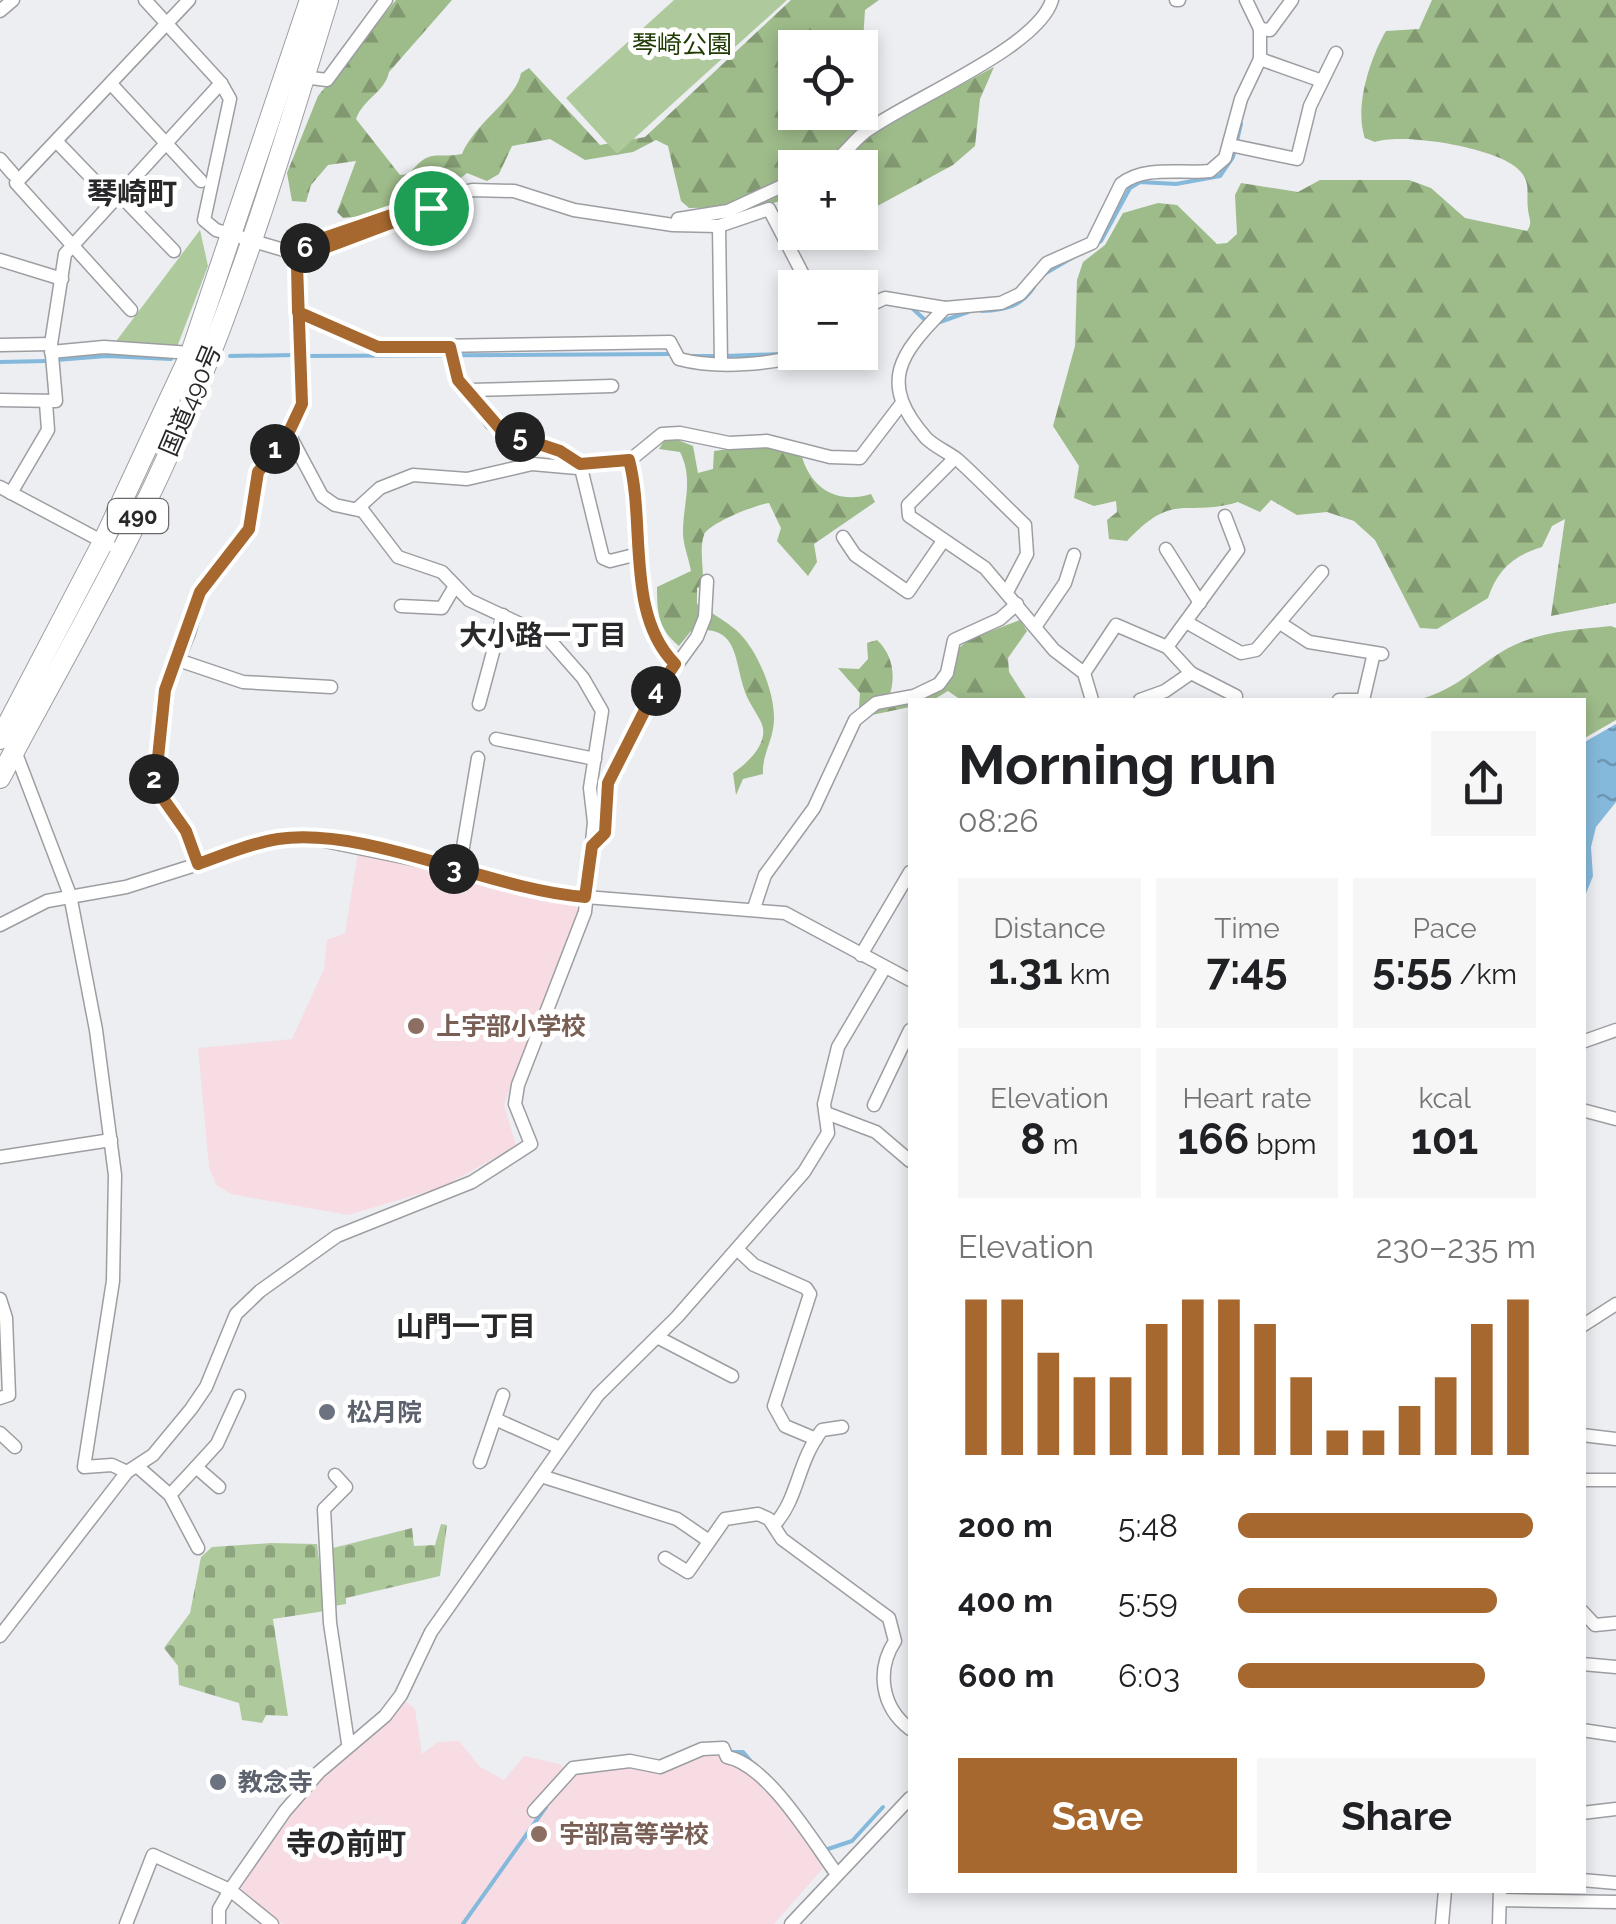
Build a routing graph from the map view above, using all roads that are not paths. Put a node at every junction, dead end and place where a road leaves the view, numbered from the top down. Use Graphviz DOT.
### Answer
graph roads {
  1 [pos="13,0"];
  2 [pos="144,0"];
  3 [pos="189,0"];
  4 [pos="310,0"];
  5 [pos="328,0"];
  6 [pos="386,0"];
  7 [pos="1052,0"];
  8 [pos="1246,0"];
  9 [pos="1292,0"];
  10 [pos="0,11"];
  11 [pos="168,25"];
  12 [pos="1260,29"];
  13 [pos="1336,53"];
  14 [pos="1260,59"];
  15 [pos="303,77"];
  16 [pos="1322,81"];
  17 [pos="221,83"];
  18 [pos="112,85"];
  19 [pos="57,142"];
  20 [pos="166,142"];
  21 [pos="1230,145"];
  22 [pos="845,150"];
  23 [pos="0,159"];
  24 [pos="13,174"];
  25 [pos="201,180"];
  26 [pos="778,188"];
  27 [pos="116,197"];
  28 [pos="660,221"];
  29 [pos="719,226"];
  30 [pos="242,238"];
  31 [pos="72,245"];
  32 [pos="289,250"];
  33 [pos="174,251"];
  34 [pos="0,260"];
  35 [pos="801,270"];
  36 [pos="62,279"];
  37 [pos="878,301"];
  38 [pos="945,308"];
  39 [pos="131,310"];
  40 [pos="298,312"];
  41 [pos="0,345"];
  42 [pos="450,347"];
  43 [pos="51,348"];
  44 [pos="191,353"];
  45 [pos="778,360"];
  46 [pos="720,362"];
  47 [pos="612,386"];
  48 [pos="471,390"];
  49 [pos="0,400"];
  50 [pos="46,403"];
  51 [pos="902,403"];
  52 [pos="288,434"];
  53 [pos="955,458"];
  54 [pos="629,460"];
  55 [pos="580,466"];
  56 [pos="6,490"];
  57 [pos="358,508"];
  58 [pos="1226,516"];
  59 [pos="843,537"];
  60 [pos="943,541"];
  61 [pos="112,547"];
  62 [pos="1166,548"];
  63 [pos="638,554"];
  64 [pos="1074,555"];
  65 [pos="1322,572"];
  66 [pos="708,581"];
  67 [pos="455,586"];
  68 [pos="1007,592"];
  69 [pos="1200,603"];
  70 [pos="1017,604"];
  71 [pos="401,606"];
  72 [pos="503,616"];
  73 [pos="1186,622"];
  74 [pos="1280,623"];
  75 [pos="1035,627"];
  76 [pos="1167,647"];
  77 [pos="178,660"];
  78 [pos="675,664"];
  79 [pos="1084,673"];
  80 [pos="1191,674"];
  81 [pos="331,687"];
  82 [pos="1091,698"];
  83 [pos="1146,698"];
  84 [pos="1235,698"];
  85 [pos="1364,698"];
  86 [pos="19,704"];
  87 [pos="479,704"];
  88 [pos="496,739"];
  89 [pos="7,744"];
  90 [pos="478,758"];
  91 [pos="595,759"];
  92 [pos="0,778"];
  93 [pos="592,846"];
  94 [pos="198,864"];
  95 [pos="459,870"];
  96 [pos="908,875"];
  97 [pos="70,895"];
  98 [pos="585,897"];
  99 [pos="754,908"];
  100 [pos="0,925"];
  101 [pos="861,954"];
  102 [pos="884,969"];
  103 [pos="908,979"];
  104 [pos="1616,1030"];
  105 [pos="1586,1041"];
  106 [pos="904,1059"];
  107 [pos="874,1105"];
  108 [pos="1586,1111"];
  109 [pos="826,1112"];
  110 [pos="1616,1119"];
  111 [pos="110,1140"];
  112 [pos="0,1157"];
  113 [pos="908,1159"];
  114 [pos="738,1250"];
  115 [pos="0,1299"];
  116 [pos="1616,1304"];
  117 [pos="1586,1323"];
  118 [pos="657,1337"];
  119 [pos="732,1376"];
  120 [pos="503,1395"];
  121 [pos="239,1396"];
  122 [pos="0,1398"];
  123 [pos="494,1419"];
  124 [pos="842,1427"];
  125 [pos="0,1433"];
  126 [pos="1586,1435"];
  127 [pos="816,1439"];
  128 [pos="1616,1439"];
  129 [pos="14,1448"];
  130 [pos="560,1448"];
  131 [pos="480,1462"];
  132 [pos="196,1467"];
  133 [pos="132,1469"];
  134 [pos="335,1475"];
  135 [pos="541,1476"];
  136 [pos="1586,1480"];
  137 [pos="1616,1480"];
  138 [pos="219,1486"];
  139 [pos="170,1495"];
  140 [pos="775,1524"];
  141 [pos="709,1541"];
  142 [pos="198,1548"];
  143 [pos="665,1558"];
  144 [pos="1586,1615"];
  145 [pos="1616,1623"];
  146 [pos="0,1636"];
  147 [pos="1586,1664"];
  148 [pos="1616,1668"];
  149 [pos="908,1728"];
  150 [pos="1586,1731"];
  151 [pos="1616,1735"];
  152 [pos="348,1744"];
  153 [pos="908,1800"];
  154 [pos="1616,1810"];
  155 [pos="534,1811"];
  156 [pos="1586,1813"];
  157 [pos="836,1873"];
  158 [pos="1586,1880"];
  159 [pos="1616,1883"];
  160 [pos="230,1890"];
  161 [pos="1445,1893"];
  162 [pos="1500,1895"];
  163 [pos="1616,1902"];
  164 [pos="126,1924"];
  165 [pos="218,1924"];
  166 [pos="272,1924"];
  167 [pos="791,1924"];
  168 [pos="1442,1924"];
  169 [pos="1499,1924"];
  1 -- 10 [label="street"];
  2 -- 11 [label="street"];
  3 -- 11 [label="street"];
  4 -- 30 [label="highway, 国道490号 / 490"];
  5 -- 15 [label="highway, 国道490号 / 490"];
  6 -- 15 [label="street"];
  7 -- 22 [label="street"];
  8 -- 12 [label="street"];
  9 -- 12 [label="street"];
  11 -- 17 [label="street"];
  11 -- 18 [label="street"];
  12 -- 14 [label="street"];
  13 -- 16 [label="street"];
  14 -- 16 [label="street"];
  14 -- 21 [label="street"];
  15 -- 30 [label="highway, 国道490号 / 490"];
  16 -- 21 [label="street"];
  17 -- 20 [label="street"];
  17 -- 30 [label="street"];
  18 -- 19 [label="street"];
  18 -- 20 [label="street"];
  19 -- 27 [label="street"];
  19 -- 31 [label="street"];
  20 -- 25 [label="street"];
  20 -- 27 [label="street"];
  21 -- 38 [label="street"];
  23 -- 24 [label="street"];
  26 -- 28 [label="street"];
  27 -- 31 [label="street"];
  27 -- 33 [label="street"];
  28 -- 29 [label="street"];
  28 -- 32 [label="street"];
  29 -- 35 [label="street"];
  29 -- 46 [label="street"];
  30 -- 32 [label="street"];
  30 -- 44 [label="highway, 国道490号 / 490"];
  30 -- 61 [label="highway, 国道490号 / 490"];
  31 -- 36 [label="street"];
  31 -- 39 [label="street"];
  32 -- 40 [label="street"];
  34 -- 36 [label="street"];
  36 -- 43 [label="street"];
  37 -- 38 [label="street"];
  38 -- 51 [label="street"];
  40 -- 42 [label="street"];
  40 -- 52 [label="street"];
  41 -- 43 [label="street"];
  42 -- 46 [label="street"];
  42 -- 48 [label="street"];
  43 -- 44 [label="street"];
  43 -- 50 [label="street"];
  44 -- 61 [label="highway, 国道490号 / 490"];
  45 -- 46 [label="street"];
  47 -- 48 [label="street"];
  48 -- 55 [label="street"];
  49 -- 50 [label="street"];
  50 -- 56 [label="street"];
  51 -- 53 [label="street"];
  51 -- 54 [label="street"];
  52 -- 57 [label="street"];
  52 -- 77 [label="street"];
  53 -- 60 [label="street"];
  53 -- 68 [label="street"];
  54 -- 55 [label="street"];
  54 -- 63 [label="street"];
  55 -- 57 [label="street"];
  55 -- 63 [label="street"];
  56 -- 61 [label="street"];
  57 -- 67 [label="street"];
  58 -- 69 [label="street"];
  59 -- 60 [label="street"];
  60 -- 68 [label="street"];
  61 -- 86 [label="highway, 国道490号 / 490"];
  62 -- 69 [label="street"];
  63 -- 78 [label="street"];
  64 -- 75 [label="street"];
  65 -- 74 [label="street"];
  66 -- 78 [label="street"];
  67 -- 71 [label="street"];
  67 -- 72 [label="street"];
  68 -- 70 [label="street"];
  69 -- 73 [label="street"];
  70 -- 75 [label="street"];
  70 -- 99 [label="street"];
  72 -- 87 [label="street"];
  72 -- 91 [label="street"];
  73 -- 74 [label="street"];
  73 -- 76 [label="street"];
  74 -- 85 [label="street"];
  75 -- 79 [label="street"];
  76 -- 79 [label="street"];
  76 -- 80 [label="street"];
  77 -- 81 [label="street"];
  77 -- 94 [label="street"];
  78 -- 93 [label="street"];
  79 -- 82 [label="street"];
  80 -- 83 [label="street"];
  80 -- 84 [label="street"];
  86 -- 89 [label="highway, 国道490号 / 490"];
  88 -- 91 [label="street"];
  89 -- 92 [label="highway, 国道490号 / 490"];
  89 -- 97 [label="street"];
  90 -- 95 [label="street"];
  91 -- 93 [label="street"];
  93 -- 98 [label="street"];
  94 -- 95 [label="street"];
  94 -- 97 [label="street"];
  95 -- 98 [label="street"];
  96 -- 101 [label="street"];
  97 -- 100 [label="street"];
  97 -- 111 [label="street"];
  98 -- 99 [label="street"];
  98 -- 133 [label="street"];
  99 -- 101 [label="street"];
  101 -- 102 [label="street"];
  102 -- 103 [label="street"];
  102 -- 109 [label="street"];
  104 -- 105 [label="street"];
  106 -- 107 [label="street"];
  108 -- 110 [label="street"];
  109 -- 113 [label="street"];
  109 -- 114 [label="street"];
  111 -- 112 [label="street"];
  111 -- 133 [label="street"];
  114 -- 118 [label="street"];
  114 -- 127 [label="street"];
  115 -- 122 [label="street"];
  116 -- 117 [label="street"];
  118 -- 119 [label="street"];
  118 -- 130 [label="street"];
  120 -- 123 [label="street"];
  121 -- 132 [label="street"];
  123 -- 130 [label="street"];
  123 -- 131 [label="street"];
  124 -- 127 [label="street"];
  125 -- 129 [label="street"];
  126 -- 128 [label="street"];
  127 -- 140 [label="street"];
  130 -- 135 [label="street"];
  132 -- 138 [label="street"];
  132 -- 139 [label="street"];
  133 -- 139 [label="street"];
  133 -- 146 [label="street"];
  134 -- 152 [label="street"];
  135 -- 141 [label="street"];
  135 -- 152 [label="street"];
  136 -- 137 [label="street"];
  139 -- 142 [label="street"];
  140 -- 141 [label="street"];
  140 -- 149 [label="street"];
  141 -- 143 [label="street"];
  144 -- 145 [label="street"];
  147 -- 148 [label="street"];
  150 -- 151 [label="street"];
  152 -- 160 [label="street"];
  153 -- 157 [label="street"];
  154 -- 156 [label="street"];
  155 -- 157 [label="street"];
  157 -- 167 [label="street"];
  158 -- 159 [label="street"];
  160 -- 164 [label="street"];
  160 -- 165 [label="street"];
  160 -- 166 [label="street"];
  161 -- 168 [label="street"];
  162 -- 163 [label="street"];
  162 -- 169 [label="street"];
}
